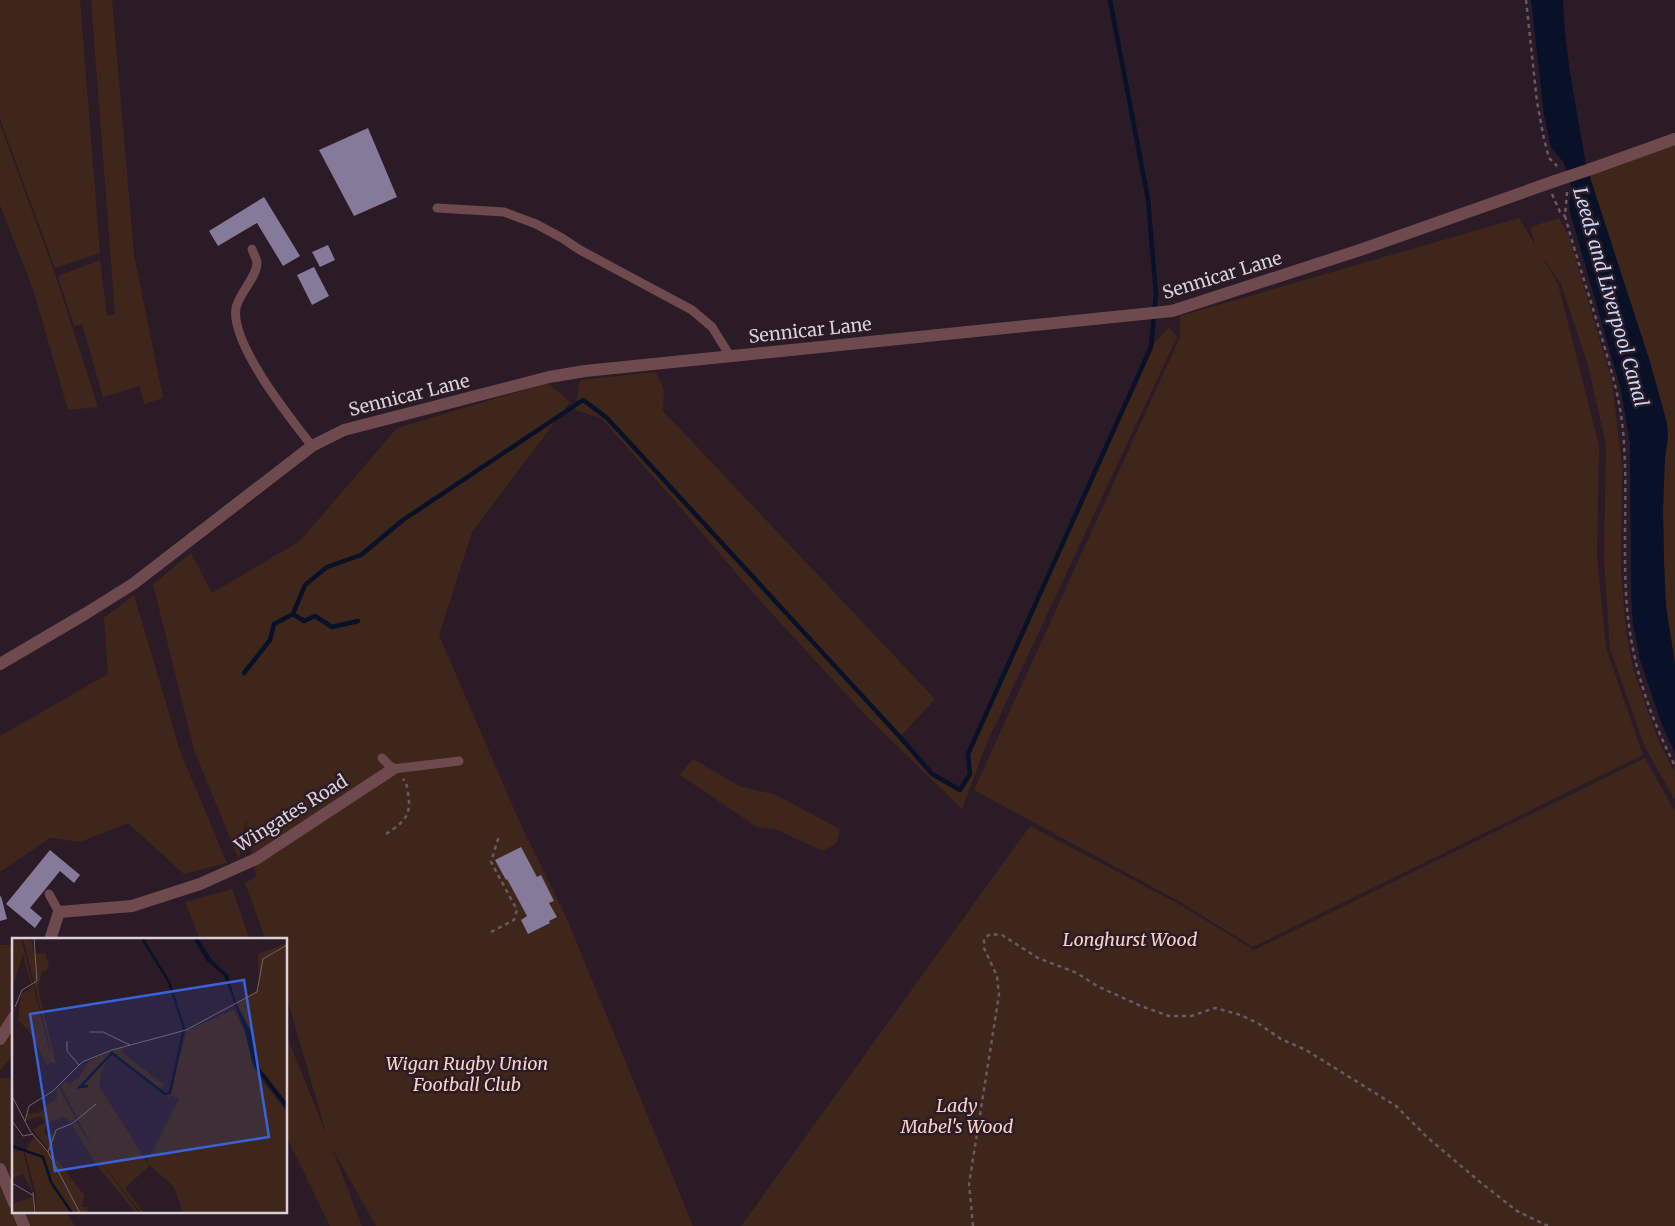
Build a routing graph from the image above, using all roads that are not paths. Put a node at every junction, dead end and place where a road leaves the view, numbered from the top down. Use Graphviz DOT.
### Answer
graph roads {
  1 [pos="1675,139"];
  2 [pos="437,208"];
  3 [pos="252,249"];
  4 [pos="730,356"];
  5 [pos="312,446"];
  6 [pos="0,664"];
  7 [pos="382,758"];
  8 [pos="460,762"];
  9 [pos="393,769"];
  10 [pos="49,894"];
  11 [pos="59,912"];
  12 [pos="51,938"];
  13 [pos="12,1020"];
  14 [pos="0,1039"];
  15 [pos="0,1169"];
  16 [pos="12,1198"];
  17 [pos="19,1214"];
  18 [pos="24,1226"];
  1 -- 4 [label="street, Sennicar Lane, bridge"];
  2 -- 4 [label="lane"];
  3 -- 5 [label="lane"];
  4 -- 5 [label="street, Sennicar Lane"];
  5 -- 6 [label="street, Sennicar Lane"];
  7 -- 9 [label="lane"];
  8 -- 9 [label="lane"];
  9 -- 11 [label="street, Wingates Road"];
  10 -- 11 [label="lane"];
  11 -- 12 [label="street"];
  13 -- 14 [label="street"];
  15 -- 16 [label="street"];
  17 -- 18 [label="street"];
}
